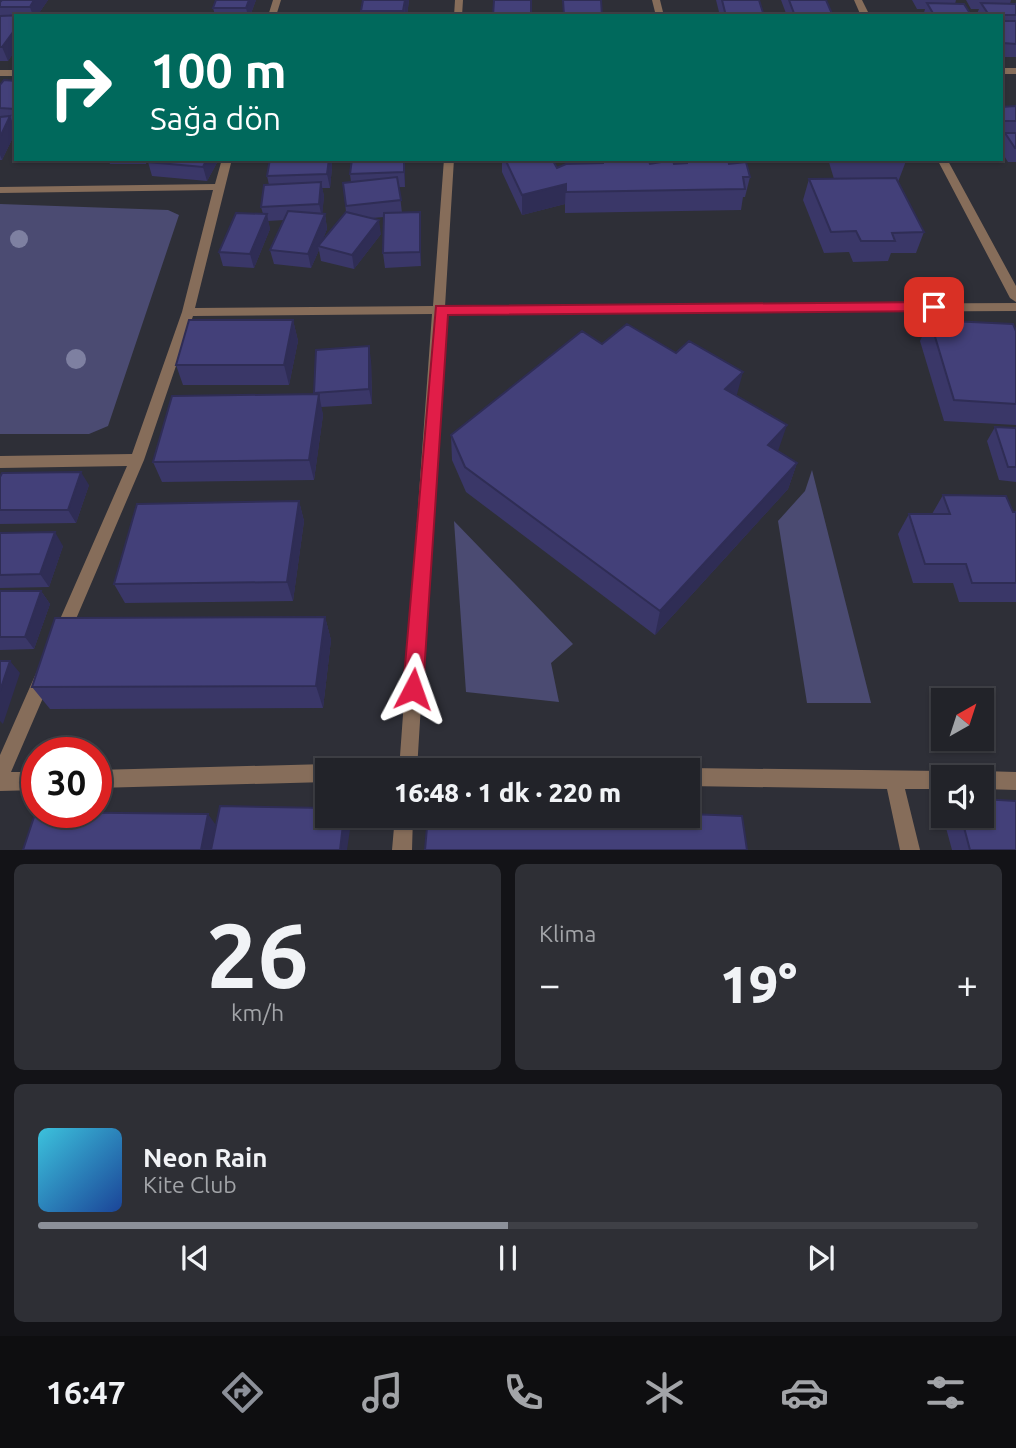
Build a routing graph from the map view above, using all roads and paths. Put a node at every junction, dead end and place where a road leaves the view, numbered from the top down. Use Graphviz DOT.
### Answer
graph roads {
  1 [pos="226,161"];
  2 [pos="449,161"];
  3 [pos="943,161"];
  4 [pos="218,187"];
  5 [pos="0,190"];
  6 [pos="1015,293"];
  7 [pos="1016,307"];
  8 [pos="441,310"];
  9 [pos="188,312"];
  10 [pos="136,460"];
  11 [pos="0,462"];
  12 [pos="409,758"];
  13 [pos="315,773"];
  14 [pos="0,776"];
  15 [pos="700,777"];
  16 [pos="112,779"];
  17 [pos="894,780"];
  18 [pos="931,780"];
  19 [pos="994,780"];
  20 [pos="1016,780"];
  21 [pos="21,781"];
  22 [pos="0,782"];
  23 [pos="403,828"];
  24 [pos="402,849"];
  25 [pos="911,849"];
  1 -- 4 [label="street"];
  2 -- 8 [label="street"];
  3 -- 6 [label="street"];
  4 -- 5 [label="street"];
  4 -- 9 [label="street"];
  7 -- 8 [label="street"];
  8 -- 9 [label="street"];
  8 -- 12 [label="street"];
  9 -- 10 [label="street"];
  10 -- 11 [label="street"];
  10 -- 14 [label="street"];
  13 -- 16 [label="street"];
  15 -- 17 [label="street"];
  17 -- 18 [label="street"];
  17 -- 25 [label="street"];
  19 -- 20 [label="street"];
  21 -- 22 [label="street"];
  23 -- 24 [label="street"];
}
